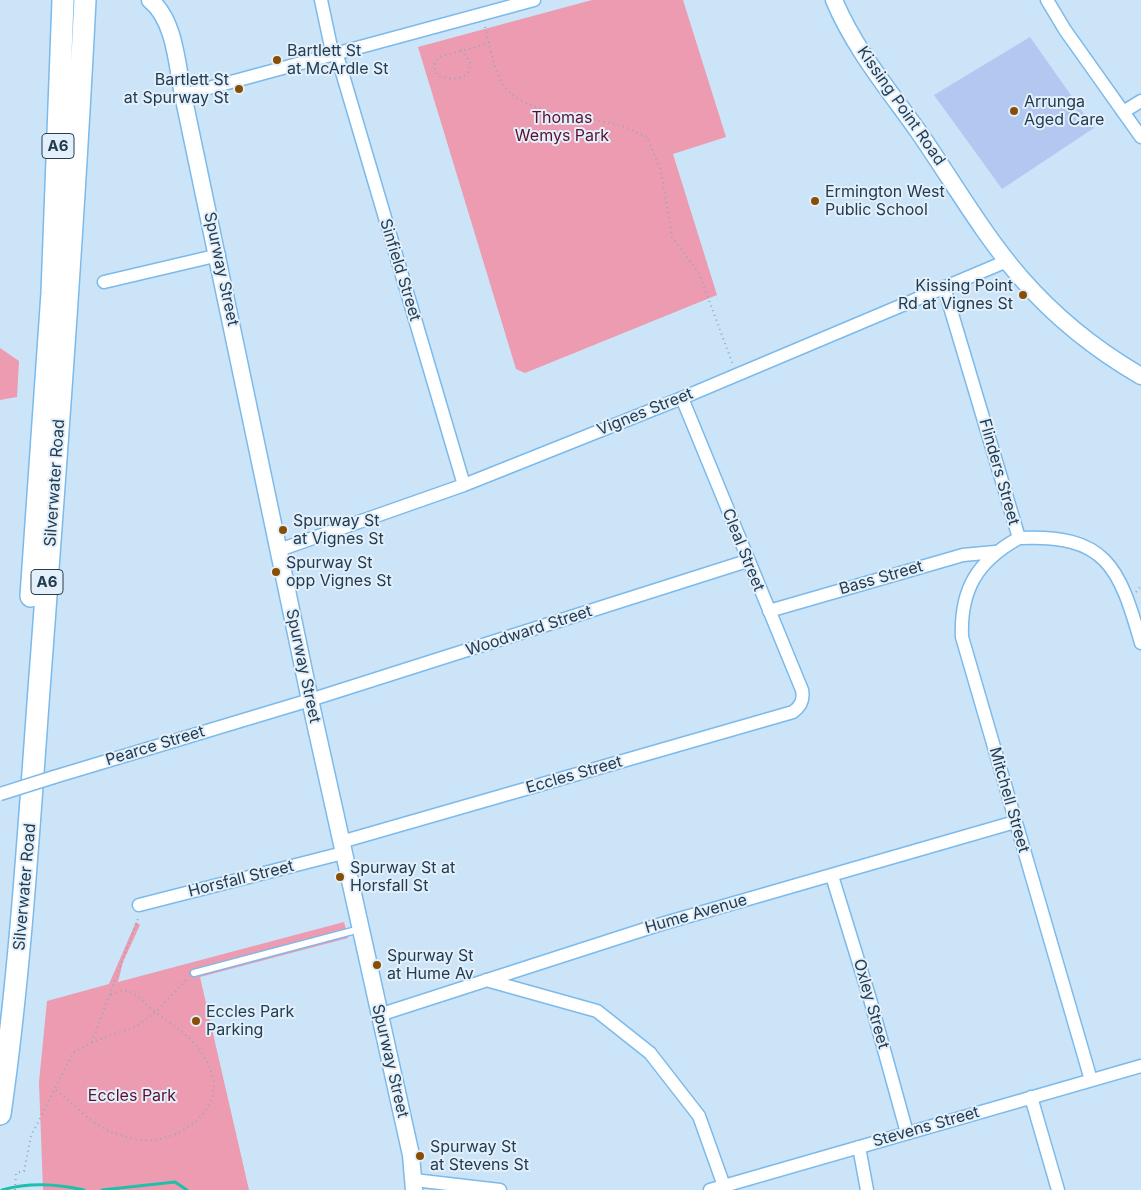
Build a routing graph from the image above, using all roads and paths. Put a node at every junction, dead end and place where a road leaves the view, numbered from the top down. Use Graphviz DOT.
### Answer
graph roads {
  1 [pos="63,0"];
  2 [pos="85,0"];
  3 [pos="150,0"];
  4 [pos="321,0"];
  5 [pos="534,0"];
  6 [pos="834,0"];
  7 [pos="1047,0"];
  8 [pos="485,27"];
  9 [pos="489,43"];
  10 [pos="461,50"];
  11 [pos="335,54"];
  12 [pos="183,95"];
  13 [pos="1141,101"];
  14 [pos="1123,112"];
  15 [pos="1141,137"];
  16 [pos="218,255"];
  17 [pos="1007,261"];
  18 [pos="104,282"];
  19 [pos="944,287"];
  20 [pos="737,375"];
  21 [pos="1141,376"];
  22 [pos="682,398"];
  23 [pos="464,485"];
  24 [pos="1018,538"];
  25 [pos="279,550"];
  26 [pos="996,552"];
  27 [pos="747,561"];
  28 [pos="1141,586"];
  29 [pos="1137,592"];
  30 [pos="768,611"];
  31 [pos="1141,639"];
  32 [pos="310,700"];
  33 [pos="802,702"];
  34 [pos="0,794"];
  35 [pos="1015,822"];
  36 [pos="342,848"];
  37 [pos="832,876"];
  38 [pos="139,905"];
  39 [pos="360,929"];
  40 [pos="194,973"];
  41 [pos="486,980"];
  42 [pos="109,995"];
  43 [pos="0,1005"];
  44 [pos="155,1012"];
  45 [pos="380,1015"];
  46 [pos="92,1042"];
  47 [pos="1141,1066"];
  48 [pos="1091,1080"];
  49 [pos="56,1090"];
  50 [pos="1031,1097"];
  51 [pos="0,1114"];
  52 [pos="907,1133"];
  53 [pos="859,1147"];
  54 [pos="414,1185"];
  55 [pos="724,1186"];
  56 [pos="15,1190"];
  57 [pos="500,1190"];
  58 [pos="710,1190"];
  59 [pos="867,1190"];
  60 [pos="1058,1190"];
  1 -- 43 [label="highway, Silverwater Road / A6"];
  2 -- 51 [label="highway, Silverwater Road / A6"];
  3 -- 12 [label="street, Spurway Street"];
  4 -- 11 [label="street, Sinfield Street"];
  5 -- 11 [label="street"];
  6 -- 17 [label="street, Kissing Point Road"];
  7 -- 14 [label="street"];
  8 -- 9 [label="path"];
  9 -- 10 [label="path"];
  9 -- 20 [label="path"];
  10 -- 10 [label="path"];
  11 -- 12 [label="street"];
  11 -- 23 [label="street, Sinfield Street"];
  12 -- 16 [label="street, Spurway Street"];
  13 -- 14 [label="street"];
  14 -- 15 [label="street"];
  16 -- 18 [label="street"];
  16 -- 25 [label="street, Spurway Street"];
  17 -- 19 [label="street, Vignes Street"];
  17 -- 21 [label="street, Kissing Point Road"];
  19 -- 20 [label="street, Vignes Street"];
  19 -- 24 [label="street, Flinders Street"];
  20 -- 22 [label="street, Vignes Street"];
  22 -- 23 [label="street, Vignes Street"];
  22 -- 27 [label="street, Cleal Street"];
  23 -- 25 [label="street, Vignes Street"];
  24 -- 26 [label="street, Mitchell Street"];
  24 -- 31 [label="street, Flinders Street"];
  25 -- 32 [label="street, Spurway Street"];
  26 -- 30 [label="street, Bass Street"];
  26 -- 35 [label="street, Mitchell Street"];
  27 -- 30 [label="street, Cleal Street"];
  27 -- 32 [label="street, Woodward Street"];
  28 -- 29 [label="path"];
  30 -- 33 [label="street, Cleal Street"];
  32 -- 34 [label="street, Pearce Street, bridge"];
  32 -- 36 [label="street, Spurway Street"];
  33 -- 36 [label="street, Eccles Street"];
  35 -- 37 [label="street, Hume Avenue"];
  35 -- 48 [label="street, Mitchell Street"];
  36 -- 38 [label="street, Horsfall Street"];
  36 -- 39 [label="street, Spurway Street"];
  37 -- 41 [label="street, Hume Avenue"];
  37 -- 52 [label="street, Oxley Street"];
  38 -- 42 [label="path"];
  39 -- 40 [label="lane"];
  39 -- 45 [label="street, Spurway Street"];
  40 -- 44 [label="path"];
  41 -- 45 [label="street, Hume Avenue"];
  41 -- 55 [label="street"];
  42 -- 44 [label="path"];
  42 -- 46 [label="path"];
  44 -- 46 [label="path"];
  44 -- 49 [label="path"];
  45 -- 54 [label="street, Spurway Street"];
  46 -- 49 [label="path"];
  47 -- 48 [label="street, Stevens Street"];
  48 -- 50 [label="street, Stevens Street"];
  49 -- 56 [label="path"];
  50 -- 52 [label="street, Stevens Street"];
  50 -- 60 [label="street"];
  52 -- 53 [label="street, Stevens Street"];
  53 -- 55 [label="street, Stevens Street"];
  53 -- 59 [label="street"];
  54 -- 57 [label="street"];
  55 -- 58 [label="street, Stevens Street"];
}
